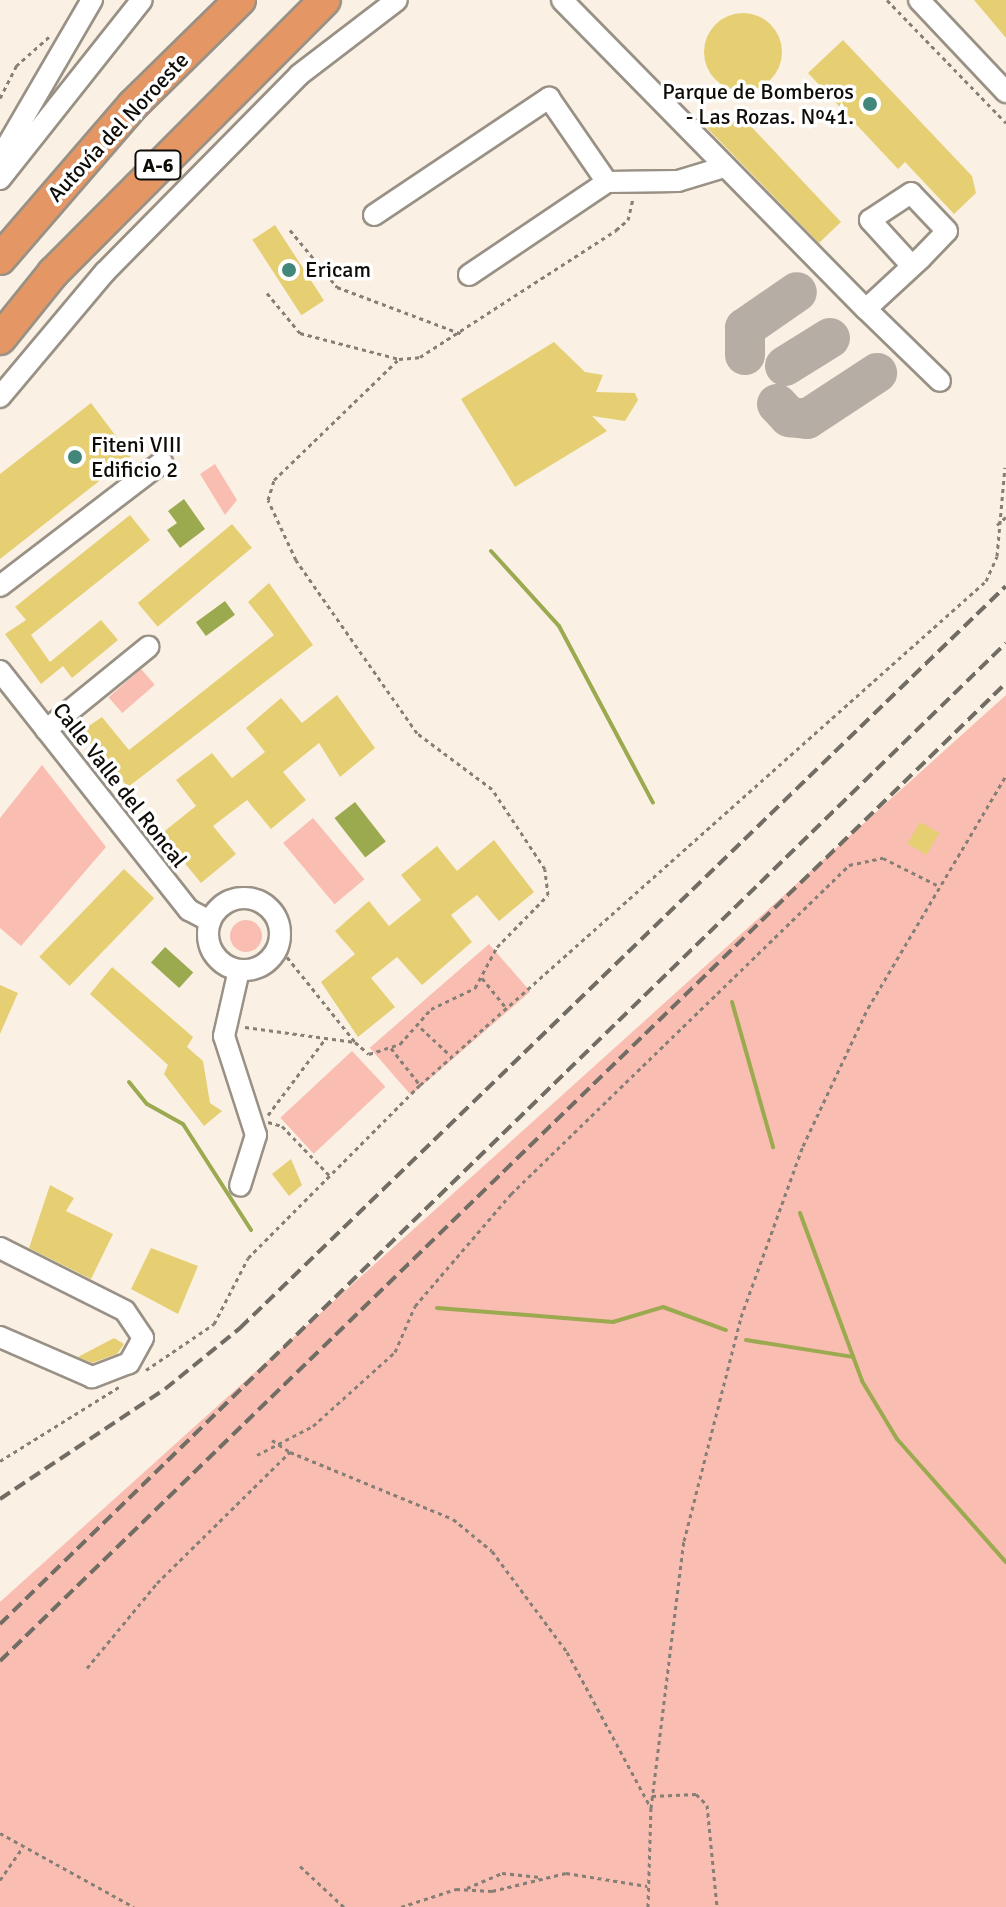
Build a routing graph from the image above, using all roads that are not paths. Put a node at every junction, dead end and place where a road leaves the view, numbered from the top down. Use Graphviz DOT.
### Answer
graph roads {
  1 [pos="92,0"];
  2 [pos="142,0"];
  3 [pos="240,0"];
  4 [pos="325,0"];
  5 [pos="397,0"];
  6 [pos="565,0"];
  7 [pos="919,0"];
  8 [pos="936,0"];
  9 [pos="1006,74"];
  10 [pos="1006,92"];
  11 [pos="0,158"];
  12 [pos="721,168"];
  13 [pos="0,179"];
  14 [pos="607,182"];
  15 [pos="374,215"];
  16 [pos="0,259"];
  17 [pos="912,266"];
  18 [pos="469,275"];
  19 [pos="866,309"];
  20 [pos="0,339"];
  21 [pos="940,381"];
  22 [pos="0,397"];
  23 [pos="162,462"];
  24 [pos="0,586"];
  25 [pos="148,647"];
  26 [pos="0,671"];
  27 [pos="46,730"];
  28 [pos="210,921"];
  29 [pos="239,970"];
  30 [pos="240,1186"];
  31 [pos="0,1248"];
  32 [pos="0,1337"];
  1 -- 11 [label="street"];
  2 -- 13 [label="street"];
  3 -- 16 [label="highway, Autovía del Noroeste / A-6"];
  4 -- 20 [label="highway, A-6"];
  5 -- 22 [label="street"];
  6 -- 12 [label="street"];
  7 -- 10 [label="street"];
  8 -- 9 [label="street"];
  12 -- 14 [label="street"];
  12 -- 19 [label="street"];
  14 -- 15 [label="street"];
  14 -- 18 [label="street"];
  17 -- 19 [label="street"];
  19 -- 21 [label="street"];
  23 -- 24 [label="street"];
  25 -- 27 [label="street"];
  26 -- 27 [label="street, Calle Valle del Roncal"];
  27 -- 28 [label="street, Calle Valle del Roncal"];
  28 -- 29 [label="street"];
  28 -- 29 [label="street"];
  29 -- 30 [label="street"];
  31 -- 32 [label="street"];
}
